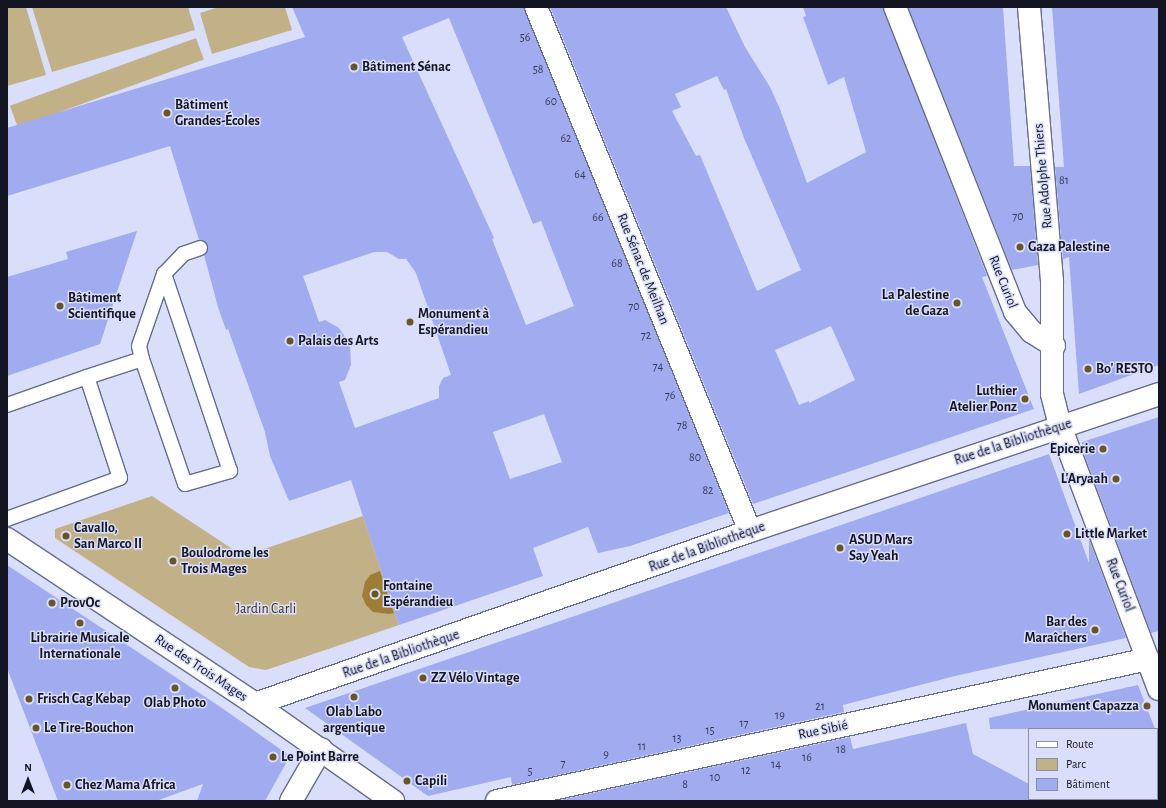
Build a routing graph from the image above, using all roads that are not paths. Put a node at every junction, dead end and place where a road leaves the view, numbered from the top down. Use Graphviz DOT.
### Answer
graph roads {
  1 [pos="536,7"];
  2 [pos="895,7"];
  3 [pos="1029,7"];
  4 [pos="200,248"];
  5 [pos="164,274"];
  6 [pos="1054,346"];
  7 [pos="142,359"];
  8 [pos="87,377"];
  9 [pos="1159,394"];
  10 [pos="7,405"];
  11 [pos="1060,426"];
  12 [pos="7,519"];
  13 [pos="750,531"];
  14 [pos="7,539"];
  15 [pos="1148,660"];
  16 [pos="1159,689"];
  17 [pos="255,704"];
  18 [pos="321,749"];
  19 [pos="291,801"];
  20 [pos="393,801"];
  21 [pos="498,801"];
  1 -- 13 [label="street, Rue Sénac de Meilhan"];
  2 -- 6 [label="street, Rue Curiol"];
  3 -- 6 [label="street, Rue Adolphe Thiers"];
  4 -- 5 [label="lane"];
  5 -- 7 [label="lane"];
  5 -- 7 [label="lane"];
  6 -- 11 [label="street, Rue Curiol"];
  7 -- 8 [label="lane"];
  8 -- 10 [label="lane"];
  8 -- 12 [label="lane"];
  9 -- 11 [label="street, Rue de la Bibliothèque"];
  11 -- 13 [label="street, Rue de la Bibliothèque"];
  11 -- 15 [label="street, Rue Curiol"];
  13 -- 17 [label="street, Rue de la Bibliothèque"];
  14 -- 17 [label="street, Rue des Trois Mages"];
  15 -- 16 [label="street, Rue Curiol"];
  15 -- 21 [label="street, Rue Sibié"];
  17 -- 18 [label="street, Rue des Trois Mages"];
  18 -- 19 [label="street"];
  18 -- 20 [label="street, Rue des Trois Mages"];
}
